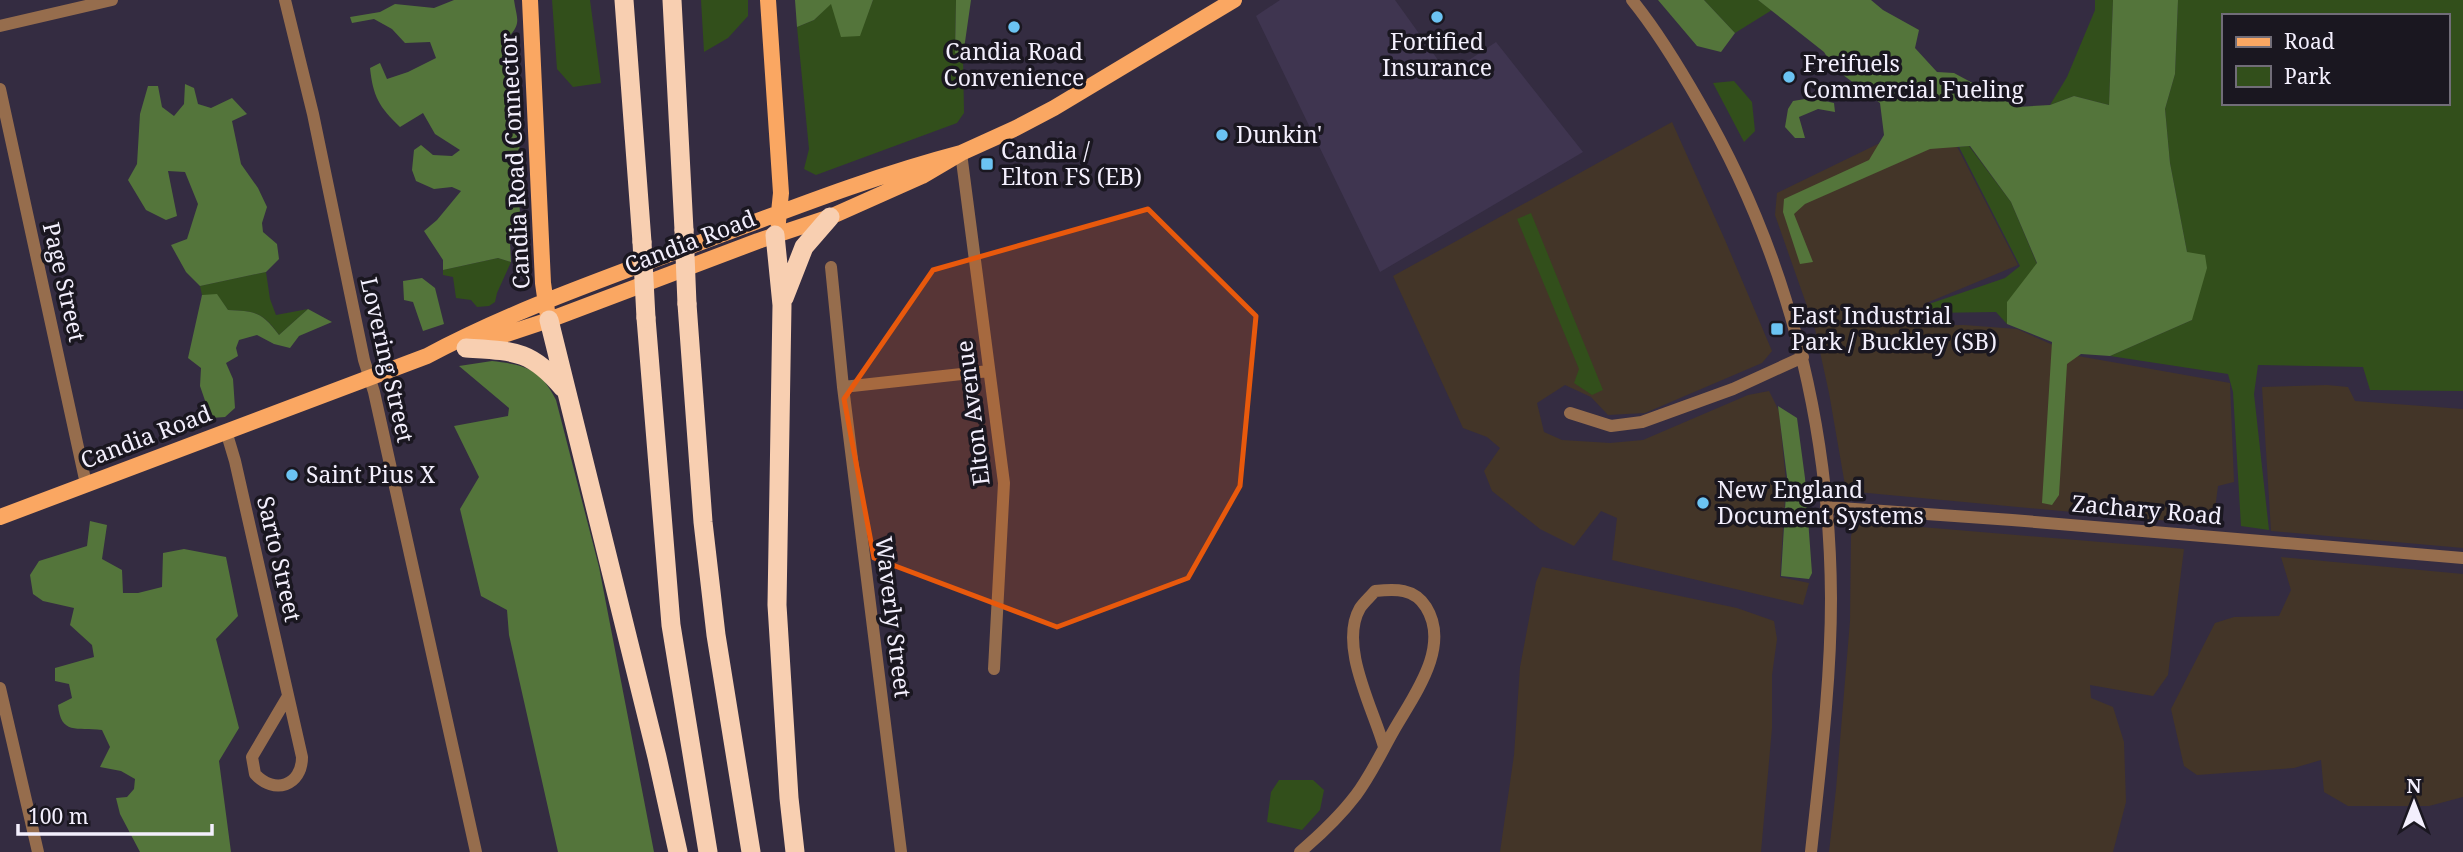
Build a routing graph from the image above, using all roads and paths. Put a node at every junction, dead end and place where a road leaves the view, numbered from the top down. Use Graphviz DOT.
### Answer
graph roads {
  1 [pos="112,0"];
  2 [pos="285,0"];
  3 [pos="530,0"];
  4 [pos="624,0"];
  5 [pos="672,0"];
  6 [pos="768,0"];
  7 [pos="1234,0"];
  8 [pos="1632,0"];
  9 [pos="0,26"];
  10 [pos="0,89"];
  11 [pos="961,153"];
  12 [pos="779,213"];
  13 [pos="830,217"];
  14 [pos="775,234"];
  15 [pos="831,267"];
  16 [pos="782,305"];
  17 [pos="547,311"];
  18 [pos="466,348"];
  19 [pos="427,356"];
  20 [pos="1803,357"];
  21 [pos="989,371"];
  22 [pos="371,378"];
  23 [pos="843,387"];
  24 [pos="564,390"];
  25 [pos="1570,413"];
  26 [pos="226,431"];
  27 [pos="86,484"];
  28 [pos="1826,507"];
  29 [pos="0,517"];
  30 [pos="2463,558"];
  31 [pos="994,669"];
  32 [pos="0,688"];
  33 [pos="288,696"];
  34 [pos="1384,747"];
  35 [pos="38,852"];
  36 [pos="476,852"];
  37 [pos="678,852"];
  38 [pos="709,852"];
  39 [pos="751,852"];
  40 [pos="795,852"];
  41 [pos="901,852"];
  42 [pos="1300,852"];
  43 [pos="1811,852"];
  1 -- 9 [label="street"];
  2 -- 22 [label="street, Lovering Street"];
  3 -- 17 [label="main road, Candia Road Connector"];
  4 -- 38 [label="highway, bridge"];
  5 -- 39 [label="highway, bridge"];
  6 -- 12 [label="main road"];
  7 -- 11 [label="main road, Candia Road"];
  8 -- 20 [label="street"];
  10 -- 27 [label="street, Page Street"];
  11 -- 12 [label="main road, Candia Road"];
  11 -- 13 [label="main road, Candia Road"];
  11 -- 21 [label="street, Elton Avenue"];
  12 -- 14 [label="main road"];
  12 -- 17 [label="main road, Candia Road"];
  13 -- 14 [label="main road, Candia Road"];
  13 -- 16 [label="highway"];
  14 -- 16 [label="highway"];
  14 -- 17 [label="main road, Candia Road"];
  15 -- 23 [label="street, Waverly Street"];
  16 -- 40 [label="highway"];
  17 -- 18 [label="main road, Candia Road"];
  17 -- 19 [label="main road, Candia Road"];
  17 -- 24 [label="highway"];
  18 -- 19 [label="main road, Candia Road"];
  18 -- 24 [label="highway"];
  19 -- 22 [label="main road, Candia Road"];
  20 -- 25 [label="street"];
  20 -- 28 [label="street"];
  21 -- 23 [label="street"];
  21 -- 31 [label="street, Elton Avenue"];
  22 -- 26 [label="main road, Candia Road"];
  22 -- 36 [label="street, Lovering Street"];
  23 -- 41 [label="street, Waverly Street"];
  24 -- 37 [label="highway"];
  26 -- 27 [label="main road, Candia Road"];
  26 -- 33 [label="street, Sarto Street"];
  27 -- 29 [label="main road, Candia Road"];
  28 -- 30 [label="street, Zachary Road"];
  28 -- 43 [label="street"];
  32 -- 35 [label="street"];
  33 -- 33 [label="street, Sarto Street"];
  34 -- 34 [label="street"];
  34 -- 42 [label="street"];
}
